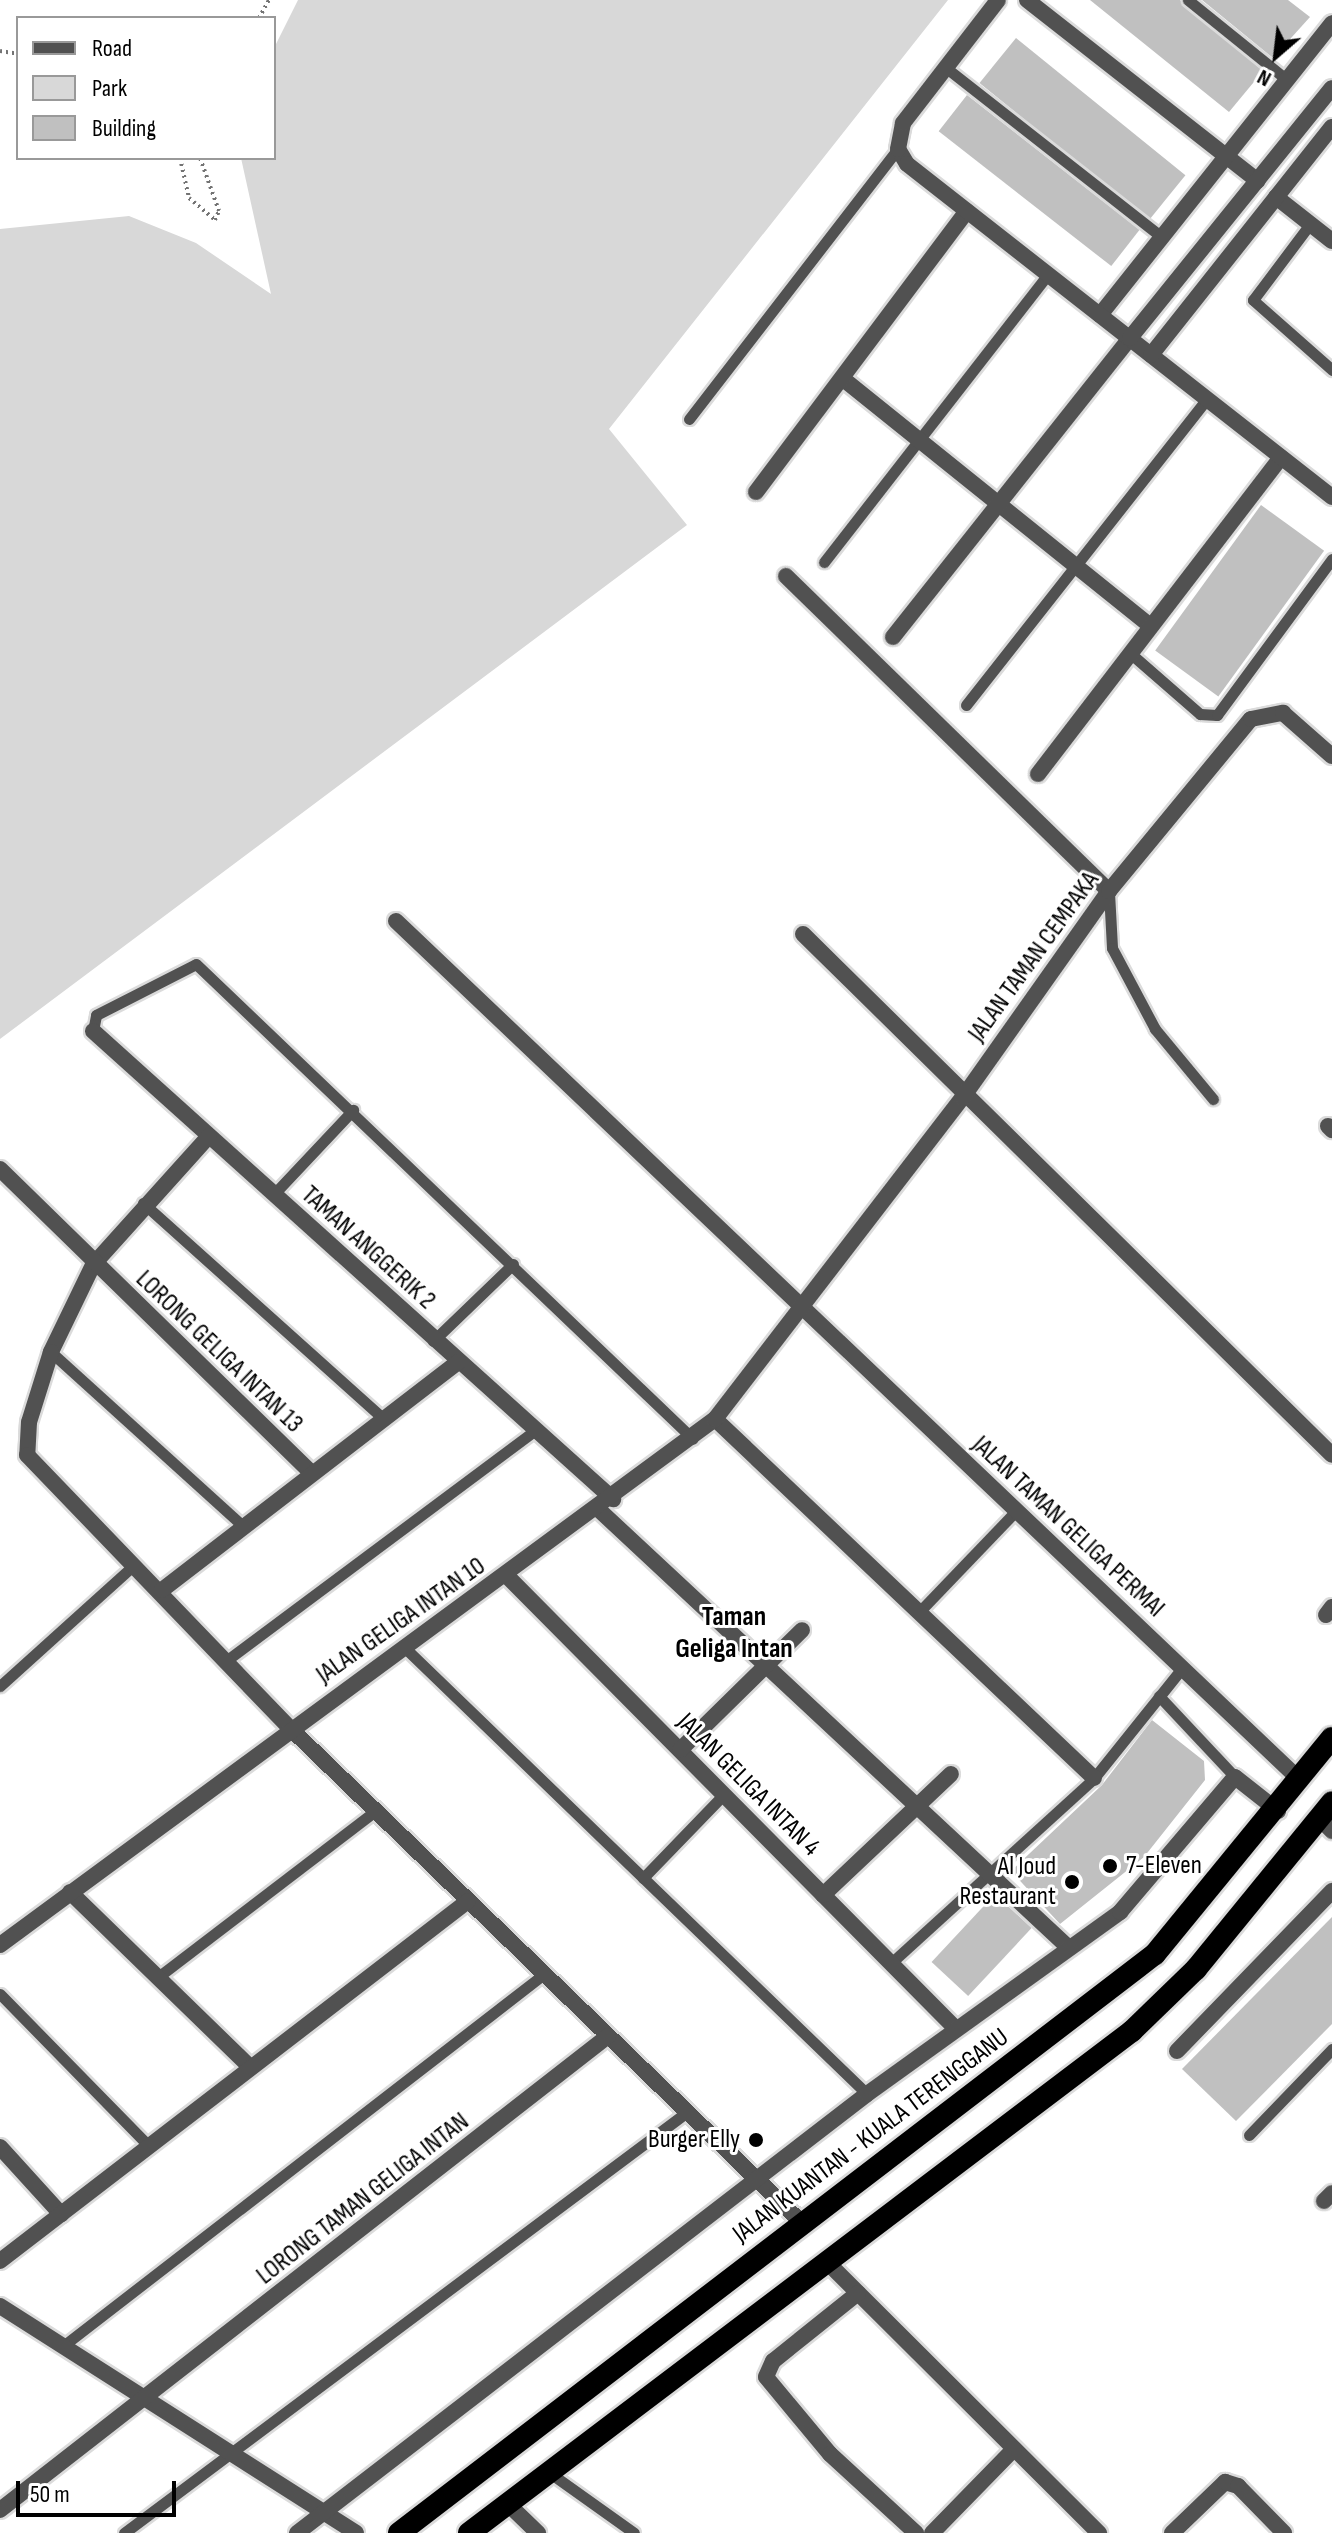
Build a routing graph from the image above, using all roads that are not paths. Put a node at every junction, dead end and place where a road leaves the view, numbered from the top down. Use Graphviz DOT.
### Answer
graph roads {
  1 [pos="998,0"];
  2 [pos="1027,0"];
  3 [pos="1188,0"];
  4 [pos="1332,23"];
  5 [pos="945,67"];
  6 [pos="1287,80"];
  7 [pos="1332,88"];
  8 [pos="1332,127"];
  9 [pos="898,149"];
  10 [pos="1226,156"];
  11 [pos="1258,181"];
  12 [pos="1276,197"];
  13 [pos="967,211"];
  14 [pos="1310,224"];
  15 [pos="1162,237"];
  16 [pos="1332,241"];
  17 [pos="1048,274"];
  18 [pos="1100,315"];
  19 [pos="1130,338"];
  20 [pos="1151,355"];
  21 [pos="1332,370"];
  22 [pos="842,378"];
  23 [pos="1207,399"];
  24 [pos="689,419"];
  25 [pos="921,441"];
  26 [pos="1281,457"];
  27 [pos="756,492"];
  28 [pos="1332,497"];
  29 [pos="999,506"];
  30 [pos="1332,559"];
  31 [pos="824,562"];
  32 [pos="1076,566"];
  33 [pos="786,576"];
  34 [pos="1151,626"];
  35 [pos="893,637"];
  36 [pos="1130,653"];
  37 [pos="966,705"];
  38 [pos="1332,756"];
  39 [pos="1038,774"];
  40 [pos="1109,891"];
  41 [pos="396,921"];
  42 [pos="803,934"];
  43 [pos="93,1031"];
  44 [pos="963,1097"];
  45 [pos="1213,1099"];
  46 [pos="353,1110"];
  47 [pos="209,1136"];
  48 [pos="0,1169"];
  49 [pos="273,1195"];
  50 [pos="143,1203"];
  51 [pos="513,1264"];
  52 [pos="93,1265"];
  53 [pos="803,1309"];
  54 [pos="433,1341"];
  55 [pos="51,1352"];
  56 [pos="458,1362"];
  57 [pos="384,1419"];
  58 [pos="715,1419"];
  59 [pos="533,1432"];
  60 [pos="693,1439"];
  61 [pos="1332,1455"];
  62 [pos="312,1474"];
  63 [pos="613,1499"];
  64 [pos="597,1508"];
  65 [pos="1016,1511"];
  66 [pos="244,1527"];
  67 [pos="134,1565"];
  68 [pos="507,1576"];
  69 [pos="162,1590"];
  70 [pos="919,1612"];
  71 [pos="802,1630"];
  72 [pos="404,1647"];
  73 [pos="227,1660"];
  74 [pos="766,1665"];
  75 [pos="1182,1668"];
  76 [pos="0,1686"];
  77 [pos="1159,1696"];
  78 [pos="291,1729"];
  79 [pos="1332,1738"];
  80 [pos="680,1750"];
  81 [pos="951,1774"];
  82 [pos="1235,1777"];
  83 [pos="1094,1778"];
  84 [pos="1300,1780"];
  85 [pos="724,1794"];
  86 [pos="918,1805"];
  87 [pos="375,1811"];
  88 [pos="1278,1811"];
  89 [pos="1328,1817"];
  90 [pos="993,1873"];
  91 [pos="643,1878"];
  92 [pos="1332,1891"];
  93 [pos="70,1892"];
  94 [pos="823,1895"];
  95 [pos="468,1901"];
  96 [pos="0,1945"];
  97 [pos="1068,1947"];
  98 [pos="891,1963"];
  99 [pos="544,1974"];
  100 [pos="158,1977"];
  101 [pos="0,1994"];
  102 [pos="955,2028"];
  103 [pos="608,2036"];
  104 [pos="1332,2049"];
  105 [pos="1177,2051"];
  106 [pos="250,2067"];
  107 [pos="867,2094"];
  108 [pos="687,2112"];
  109 [pos="1249,2135"];
  110 [pos="149,2146"];
  111 [pos="0,2147"];
  112 [pos="756,2179"];
  113 [pos="61,2214"];
  114 [pos="801,2222"];
  115 [pos="0,2261"];
  116 [pos="828,2263"];
  117 [pos="858,2293"];
  118 [pos="0,2306"];
  119 [pos="63,2346"];
  120 [pos="148,2400"];
  121 [pos="1014,2449"];
  122 [pos="228,2451"];
  123 [pos="550,2473"];
  124 [pos="508,2504"];
  125 [pos="0,2510"];
  126 [pos="323,2512"];
  127 [pos="124,2533"];
  128 [pos="297,2533"];
  129 [pos="356,2533"];
  130 [pos="399,2533"];
  131 [pos="469,2533"];
  132 [pos="538,2533"];
  133 [pos="634,2533"];
  134 [pos="916,2533"];
  135 [pos="932,2533"];
  136 [pos="1099,2533"];
  137 [pos="1172,2533"];
  138 [pos="1284,2533"];
  1 -- 5 [label="street"];
  2 -- 10 [label="street"];
  3 -- 6 [label="lane"];
  4 -- 6 [label="street"];
  5 -- 9 [label="street"];
  5 -- 15 [label="lane"];
  6 -- 10 [label="street"];
  7 -- 11 [label="street"];
  8 -- 12 [label="street"];
  9 -- 13 [label="street"];
  9 -- 24 [label="lane"];
  10 -- 11 [label="street"];
  10 -- 15 [label="street"];
  11 -- 19 [label="street"];
  12 -- 14 [label="street"];
  12 -- 20 [label="street"];
  13 -- 17 [label="street"];
  13 -- 22 [label="street"];
  14 -- 16 [label="street"];
  14 -- 21 [label="lane"];
  15 -- 18 [label="street"];
  17 -- 18 [label="street"];
  17 -- 25 [label="lane"];
  18 -- 19 [label="street"];
  19 -- 20 [label="street"];
  19 -- 29 [label="street"];
  20 -- 23 [label="street"];
  22 -- 25 [label="street"];
  22 -- 27 [label="street"];
  23 -- 26 [label="street"];
  23 -- 32 [label="lane"];
  25 -- 29 [label="street"];
  25 -- 31 [label="lane"];
  26 -- 28 [label="street"];
  26 -- 34 [label="street"];
  29 -- 32 [label="street"];
  29 -- 35 [label="street"];
  30 -- 36 [label="lane"];
  32 -- 34 [label="street"];
  32 -- 37 [label="lane"];
  33 -- 40 [label="street"];
  34 -- 36 [label="street"];
  36 -- 39 [label="street"];
  38 -- 40 [label="street, JALAN TAMAN CEMPAKA"];
  40 -- 44 [label="street, JALAN TAMAN CEMPAKA"];
  40 -- 45 [label="lane"];
  41 -- 53 [label="street, JALAN TAMAN GELIGA PERMAI"];
  42 -- 44 [label="street"];
  43 -- 46 [label="lane"];
  43 -- 47 [label="street, TAMAN ANGGERIK 2"];
  44 -- 53 [label="street, JALAN TAMAN CEMPAKA"];
  44 -- 61 [label="street"];
  46 -- 49 [label="lane"];
  46 -- 51 [label="lane"];
  47 -- 49 [label="street, TAMAN ANGGERIK 2"];
  47 -- 50 [label="street"];
  48 -- 52 [label="street, LORONG GELIGA INTAN 13"];
  49 -- 54 [label="street, TAMAN ANGGERIK 2"];
  50 -- 52 [label="street"];
  50 -- 57 [label="lane"];
  51 -- 54 [label="lane"];
  51 -- 60 [label="lane"];
  52 -- 55 [label="street"];
  52 -- 62 [label="street, LORONG GELIGA INTAN 13"];
  53 -- 58 [label="street, JALAN GELIGA INTAN 10"];
  53 -- 65 [label="street, JALAN TAMAN GELIGA PERMAI"];
  54 -- 56 [label="street, TAMAN ANGGERIK 2"];
  55 -- 66 [label="lane"];
  55 -- 67 [label="street"];
  56 -- 57 [label="street"];
  56 -- 59 [label="street, TAMAN ANGGERIK 2"];
  57 -- 62 [label="street"];
  58 -- 60 [label="street, JALAN GELIGA INTAN 10"];
  58 -- 70 [label="street"];
  59 -- 63 [label="street, TAMAN ANGGERIK 2"];
  59 -- 73 [label="lane"];
  60 -- 63 [label="street, JALAN GELIGA INTAN 10"];
  62 -- 66 [label="street"];
  63 -- 64 [label="street, JALAN GELIGA INTAN 10"];
  64 -- 68 [label="street, JALAN GELIGA INTAN 10"];
  64 -- 74 [label="street"];
  65 -- 70 [label="lane"];
  65 -- 75 [label="street, JALAN TAMAN GELIGA PERMAI"];
  66 -- 69 [label="street"];
  67 -- 69 [label="street"];
  67 -- 76 [label="lane"];
  68 -- 72 [label="street, JALAN GELIGA INTAN 10"];
  68 -- 80 [label="street, JALAN GELIGA INTAN 4"];
  69 -- 73 [label="street"];
  70 -- 83 [label="street"];
  71 -- 74 [label="street"];
  72 -- 78 [label="street, JALAN GELIGA INTAN 10"];
  72 -- 91 [label="lane"];
  73 -- 78 [label="street"];
  74 -- 80 [label="street"];
  74 -- 86 [label="street"];
  75 -- 77 [label="lane"];
  75 -- 84 [label="street, JALAN TAMAN GELIGA PERMAI"];
  77 -- 82 [label="lane"];
  77 -- 83 [label="lane"];
  78 -- 87 [label="street"];
  78 -- 93 [label="street, JALAN GELIGA INTAN 10"];
  79 -- 84 [label="highway, JALAN KUANTAN - KUALA TERENGGANU"];
  80 -- 85 [label="street, JALAN GELIGA INTAN 4"];
  81 -- 86 [label="street"];
  82 -- 88 [label="street"];
  82 -- 97 [label="street"];
  83 -- 90 [label="lane"];
  84 -- 88 [label="highway, JALAN KUANTAN - KUALA TERENGGANU"];
  85 -- 91 [label="lane"];
  85 -- 94 [label="street, JALAN GELIGA INTAN 4"];
  86 -- 90 [label="street"];
  86 -- 94 [label="street"];
  87 -- 95 [label="street"];
  87 -- 100 [label="lane"];
  88 -- 114 [label="highway, JALAN KUANTAN - KUALA TERENGGANU"];
  89 -- 116 [label="highway"];
  90 -- 97 [label="street"];
  90 -- 98 [label="lane"];
  91 -- 107 [label="lane"];
  92 -- 105 [label="street"];
  93 -- 96 [label="street, JALAN GELIGA INTAN 10"];
  93 -- 100 [label="street"];
  94 -- 98 [label="street, JALAN GELIGA INTAN 4"];
  95 -- 99 [label="street"];
  95 -- 106 [label="street"];
  97 -- 102 [label="street"];
  98 -- 102 [label="street, JALAN GELIGA INTAN 4"];
  99 -- 103 [label="street"];
  99 -- 119 [label="lane"];
  100 -- 106 [label="street"];
  101 -- 110 [label="lane"];
  102 -- 107 [label="street"];
  103 -- 108 [label="street"];
  103 -- 120 [label="street, LORONG TAMAN GELIGA INTAN"];
  104 -- 109 [label="lane"];
  106 -- 110 [label="street"];
  107 -- 112 [label="street"];
  108 -- 112 [label="street"];
  108 -- 122 [label="lane"];
  110 -- 113 [label="street"];
  111 -- 113 [label="street"];
  112 -- 114 [label="street"];
  112 -- 126 [label="street"];
  113 -- 115 [label="street"];
  114 -- 130 [label="highway, JALAN KUANTAN - KUALA TERENGGANU"];
  116 -- 117 [label="street"];
  116 -- 123 [label="highway"];
  117 -- 121 [label="street"];
  117 -- 134 [label="street"];
  118 -- 119 [label="street"];
  119 -- 120 [label="street"];
  120 -- 122 [label="street"];
  120 -- 125 [label="street, LORONG TAMAN GELIGA INTAN"];
  121 -- 135 [label="street"];
  121 -- 136 [label="street"];
  122 -- 126 [label="street"];
  122 -- 127 [label="lane"];
  123 -- 124 [label="highway"];
  123 -- 133 [label="lane"];
  124 -- 131 [label="highway"];
  124 -- 132 [label="street"];
  126 -- 128 [label="street"];
  126 -- 129 [label="street"];
  137 -- 138 [label="street"];
}
